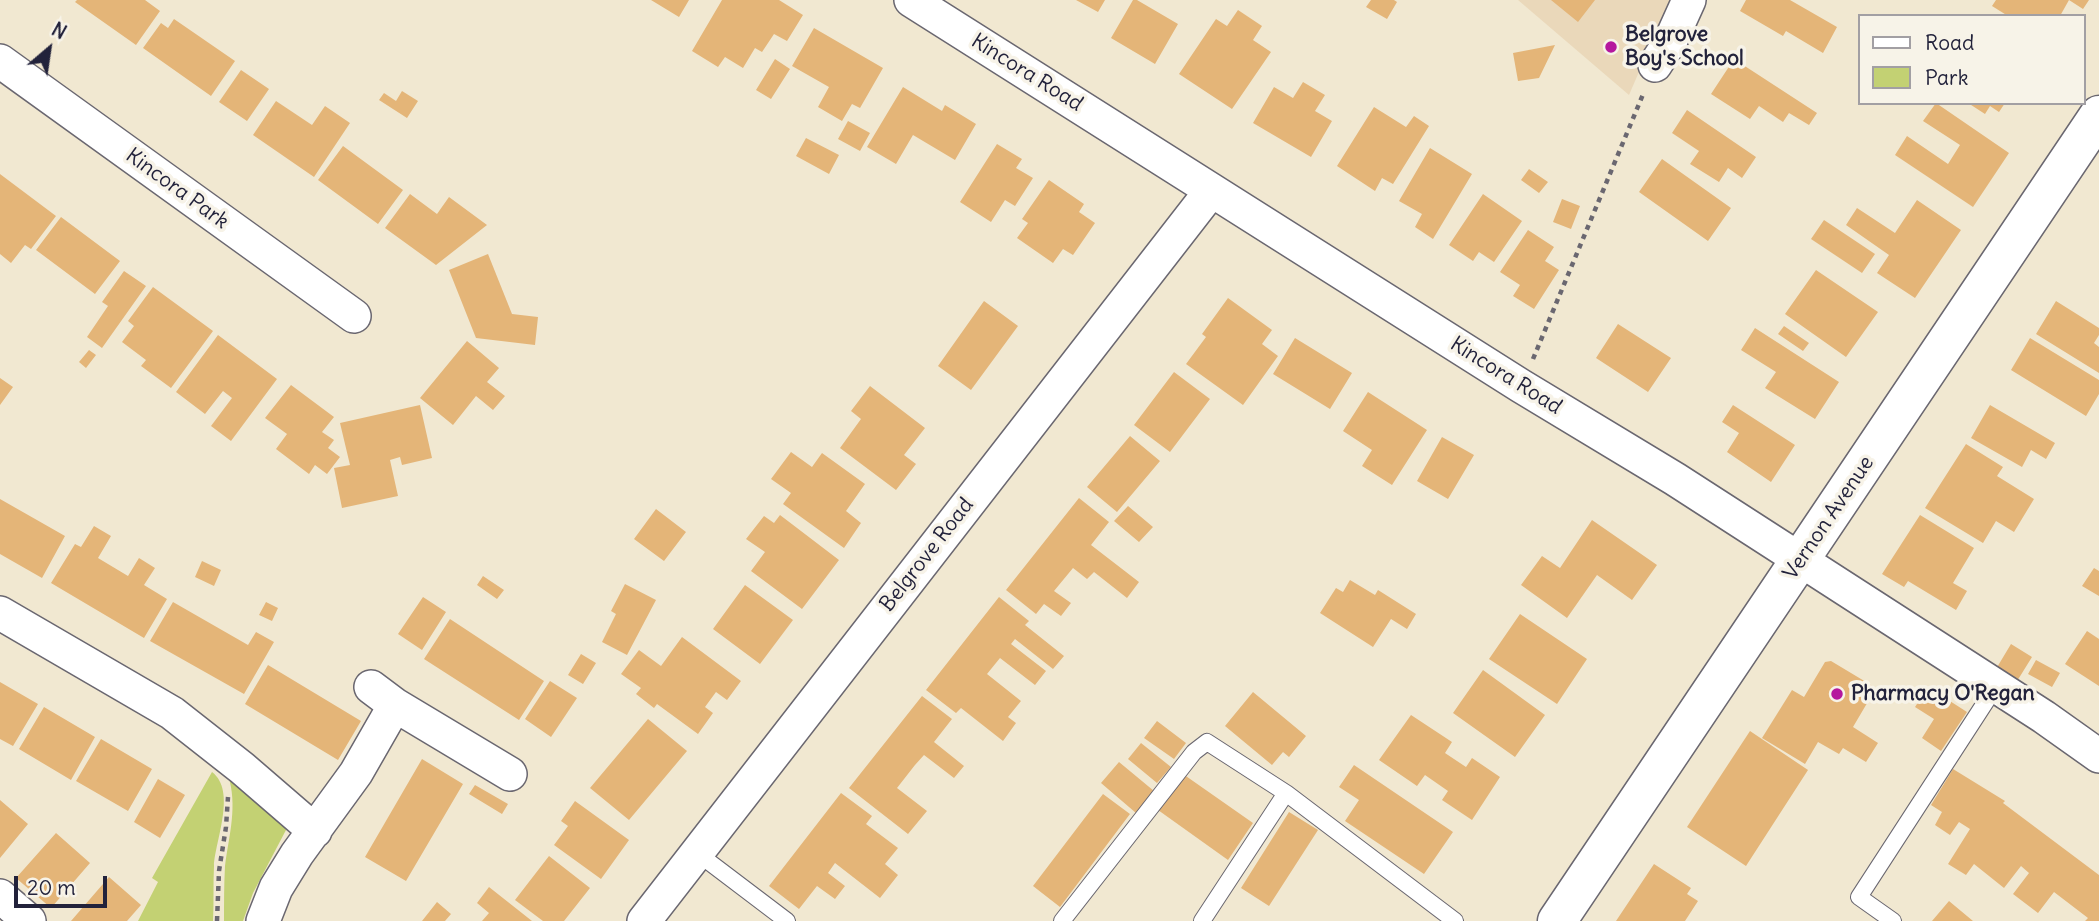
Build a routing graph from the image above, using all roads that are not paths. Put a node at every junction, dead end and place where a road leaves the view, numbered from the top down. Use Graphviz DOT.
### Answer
graph roads {
  1 [pos="911,0"];
  2 [pos="1689,0"];
  3 [pos="0,61"];
  4 [pos="1655,65"];
  5 [pos="2099,115"];
  6 [pos="1212,191"];
  7 [pos="354,316"];
  8 [pos="1801,560"];
  9 [pos="0,613"];
  10 [pos="1996,686"];
  11 [pos="2099,756"];
  12 [pos="510,774"];
  13 [pos="1286,793"];
  14 [pos="315,831"];
  15 [pos="696,852"];
  16 [pos="0,896"];
  17 [pos="29,921"];
  18 [pos="263,921"];
  19 [pos="644,921"];
  20 [pos="787,921"];
  21 [pos="1062,921"];
  22 [pos="1202,921"];
  23 [pos="1455,921"];
  24 [pos="1557,921"];
  25 [pos="1893,921"];
  1 -- 6 [label="street, Kincora Road"];
  2 -- 4 [label="street"];
  3 -- 7 [label="street, Kincora Park"];
  5 -- 8 [label="main road, Vernon Avenue"];
  6 -- 8 [label="street, Kincora Road"];
  6 -- 15 [label="street, Belgrove Road"];
  8 -- 10 [label="street, Kincora Road"];
  8 -- 24 [label="main road, Vernon Avenue"];
  9 -- 14 [label="street"];
  10 -- 11 [label="street, Kincora Road"];
  10 -- 25 [label="lane"];
  12 -- 14 [label="street"];
  13 -- 21 [label="lane"];
  13 -- 22 [label="lane"];
  13 -- 23 [label="lane"];
  14 -- 18 [label="street"];
  15 -- 19 [label="street, Belgrove Road"];
  15 -- 20 [label="lane"];
  16 -- 17 [label="street"];
}
